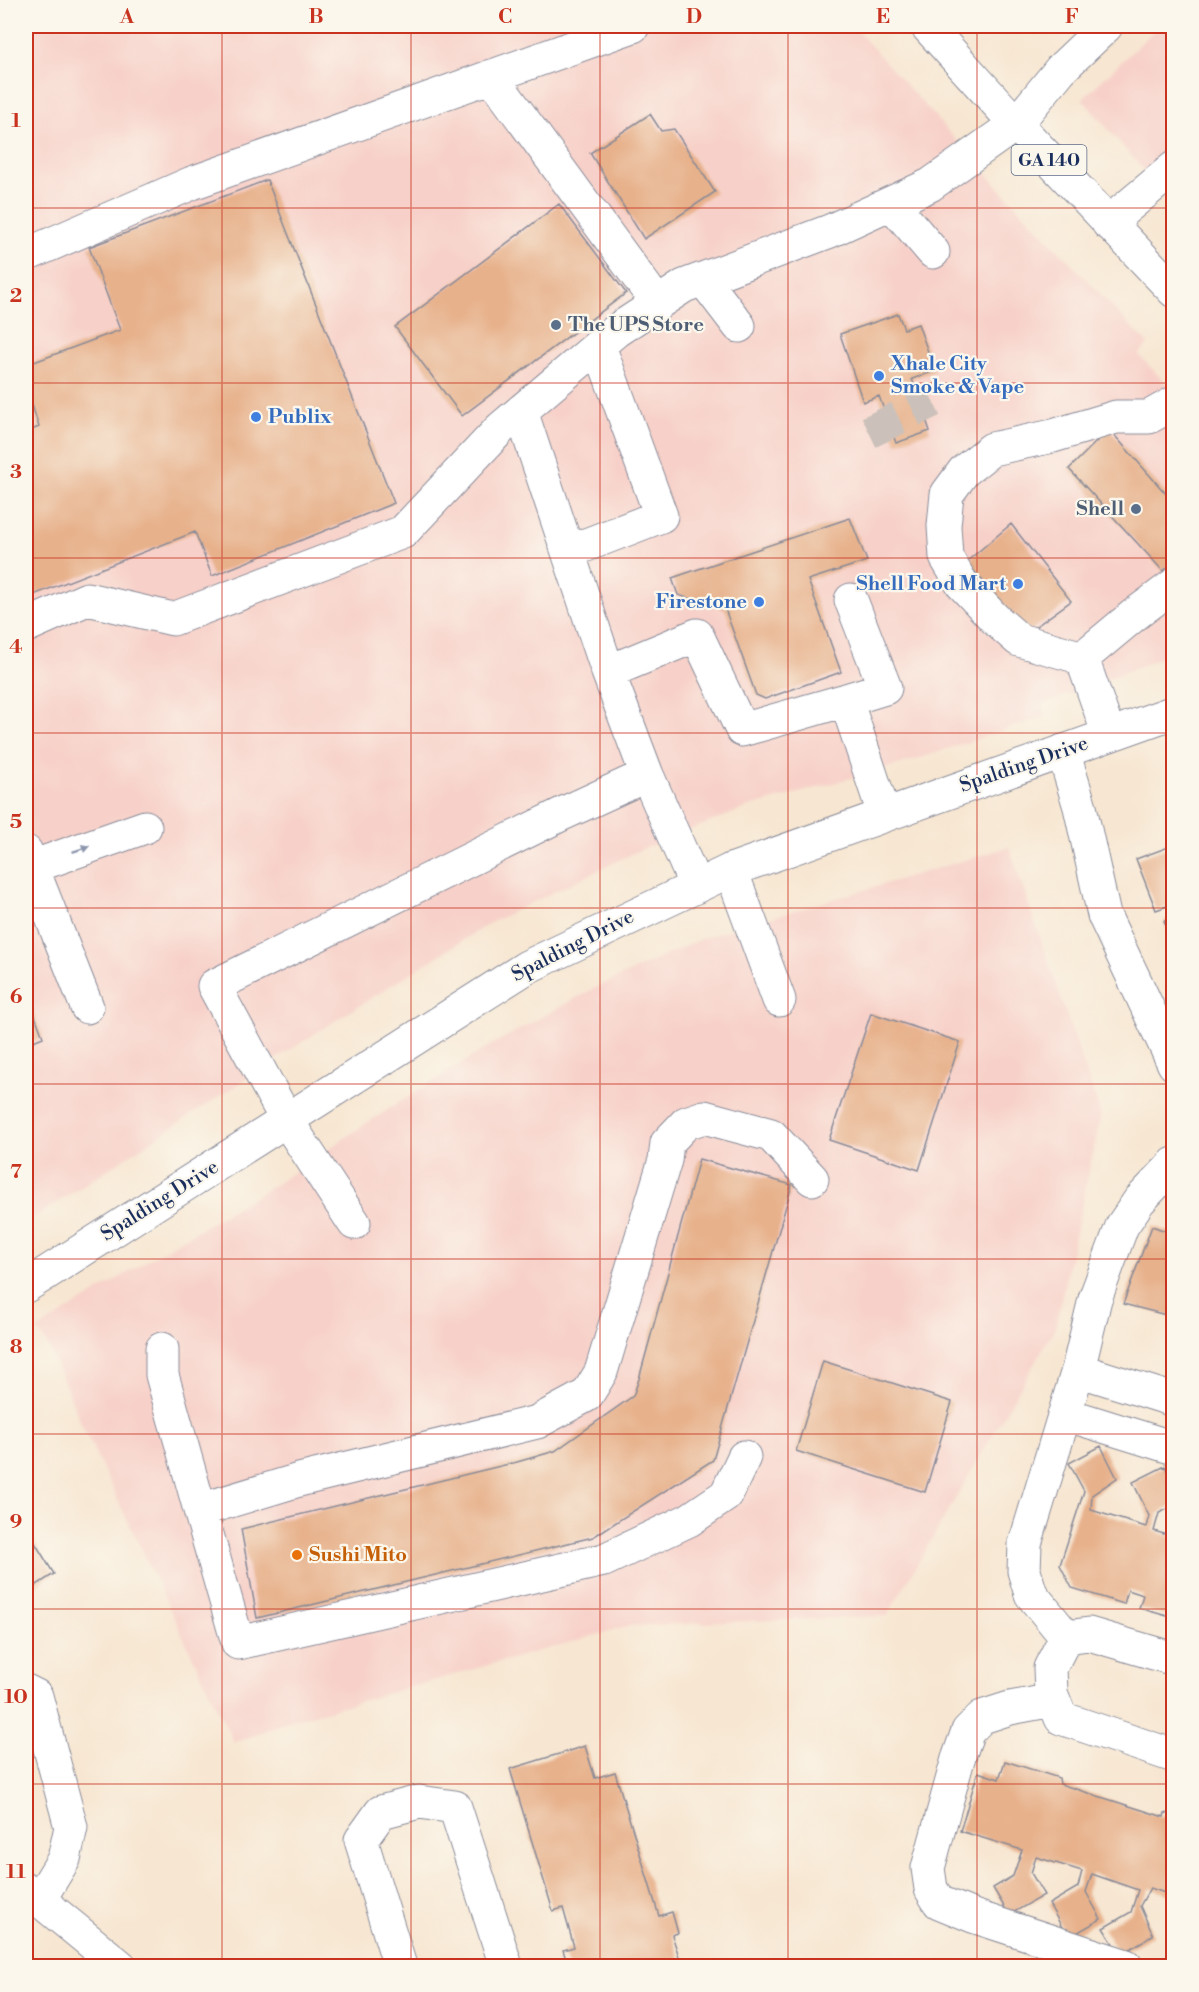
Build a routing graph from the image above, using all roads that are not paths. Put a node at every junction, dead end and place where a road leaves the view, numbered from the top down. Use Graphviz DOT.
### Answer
graph roads {
  1 [pos="633,26"];
  2 [pos="927,26"];
  3 [pos="1106,26"];
  4 [pos="491,76"];
  5 [pos="1016,124"];
  6 [pos="1173,168"];
  7 [pos="891,203"];
  8 [pos="1108,223"];
  9 [pos="933,252"];
  10 [pos="26,255"];
  11 [pos="703,279"];
  12 [pos="1173,291"];
  13 [pos="658,304"];
  14 [pos="739,326"];
  15 [pos="599,346"];
  16 [pos="1173,402"];
  17 [pos="521,411"];
  18 [pos="568,552"];
  19 [pos="1173,585"];
  20 [pos="851,600"];
  21 [pos="26,626"];
  22 [pos="1080,660"];
  23 [pos="608,672"];
  24 [pos="846,699"];
  25 [pos="1173,712"];
  26 [pos="1109,735"];
  27 [pos="1063,751"];
  28 [pos="647,775"];
  29 [pos="884,814"];
  30 [pos="145,827"];
  31 [pos="28,862"];
  32 [pos="731,870"];
  33 [pos="696,886"];
  34 [pos="779,1000"];
  35 [pos="87,1006"];
  36 [pos="1173,1064"];
  37 [pos="287,1121"];
  38 [pos="1173,1164"];
  39 [pos="812,1179"];
  40 [pos="354,1223"];
  41 [pos="26,1286"];
  42 [pos="162,1349"];
  43 [pos="1078,1370"];
  44 [pos="1173,1400"];
  45 [pos="1065,1414"];
  46 [pos="1173,1448"];
  47 [pos="744,1457"];
  48 [pos="200,1510"];
  49 [pos="1066,1637"];
  50 [pos="1173,1659"];
  51 [pos="26,1691"];
  52 [pos="1053,1700"];
  53 [pos="1173,1756"];
  54 [pos="32,1894"];
  55 [pos="120,1966"];
  56 [pos="400,1966"];
  57 [pos="506,1966"];
  58 [pos="1126,1966"];
  1 -- 4 [label="street"];
  2 -- 5 [label="street, GA 140"];
  3 -- 5 [label="street"];
  4 -- 10 [label="street"];
  4 -- 13 [label="street"];
  5 -- 7 [label="street"];
  5 -- 8 [label="street, GA 140"];
  6 -- 8 [label="street"];
  7 -- 9 [label="street"];
  7 -- 11 [label="street"];
  8 -- 12 [label="street, GA 140"];
  11 -- 13 [label="street"];
  11 -- 14 [label="street"];
  13 -- 15 [label="street"];
  15 -- 17 [label="street"];
  15 -- 18 [label="street"];
  16 -- 22 [label="street"];
  17 -- 18 [label="street"];
  17 -- 21 [label="street"];
  18 -- 23 [label="street"];
  19 -- 22 [label="street"];
  20 -- 24 [label="street"];
  22 -- 26 [label="street"];
  23 -- 24 [label="street"];
  23 -- 28 [label="street"];
  24 -- 29 [label="street"];
  25 -- 26 [label="street, Spalding Drive"];
  26 -- 27 [label="street, Spalding Drive"];
  27 -- 29 [label="street, Spalding Drive"];
  27 -- 36 [label="street"];
  28 -- 33 [label="street"];
  28 -- 37 [label="street"];
  29 -- 32 [label="street, Spalding Drive"];
  31 -- 30 [label="street, one-way"];
  31 -- 35 [label="street"];
  32 -- 33 [label="street, Spalding Drive"];
  32 -- 34 [label="street"];
  33 -- 37 [label="street, Spalding Drive"];
  37 -- 40 [label="street"];
  37 -- 41 [label="street, Spalding Drive"];
  38 -- 43 [label="street"];
  39 -- 48 [label="street"];
  42 -- 48 [label="street"];
  43 -- 44 [label="street"];
  43 -- 45 [label="street"];
  45 -- 46 [label="street"];
  45 -- 49 [label="street"];
  47 -- 48 [label="street"];
  49 -- 50 [label="street"];
  49 -- 52 [label="street"];
  51 -- 54 [label="street"];
  52 -- 53 [label="street"];
  52 -- 58 [label="street"];
  54 -- 55 [label="street"];
  56 -- 57 [label="street"];
}
